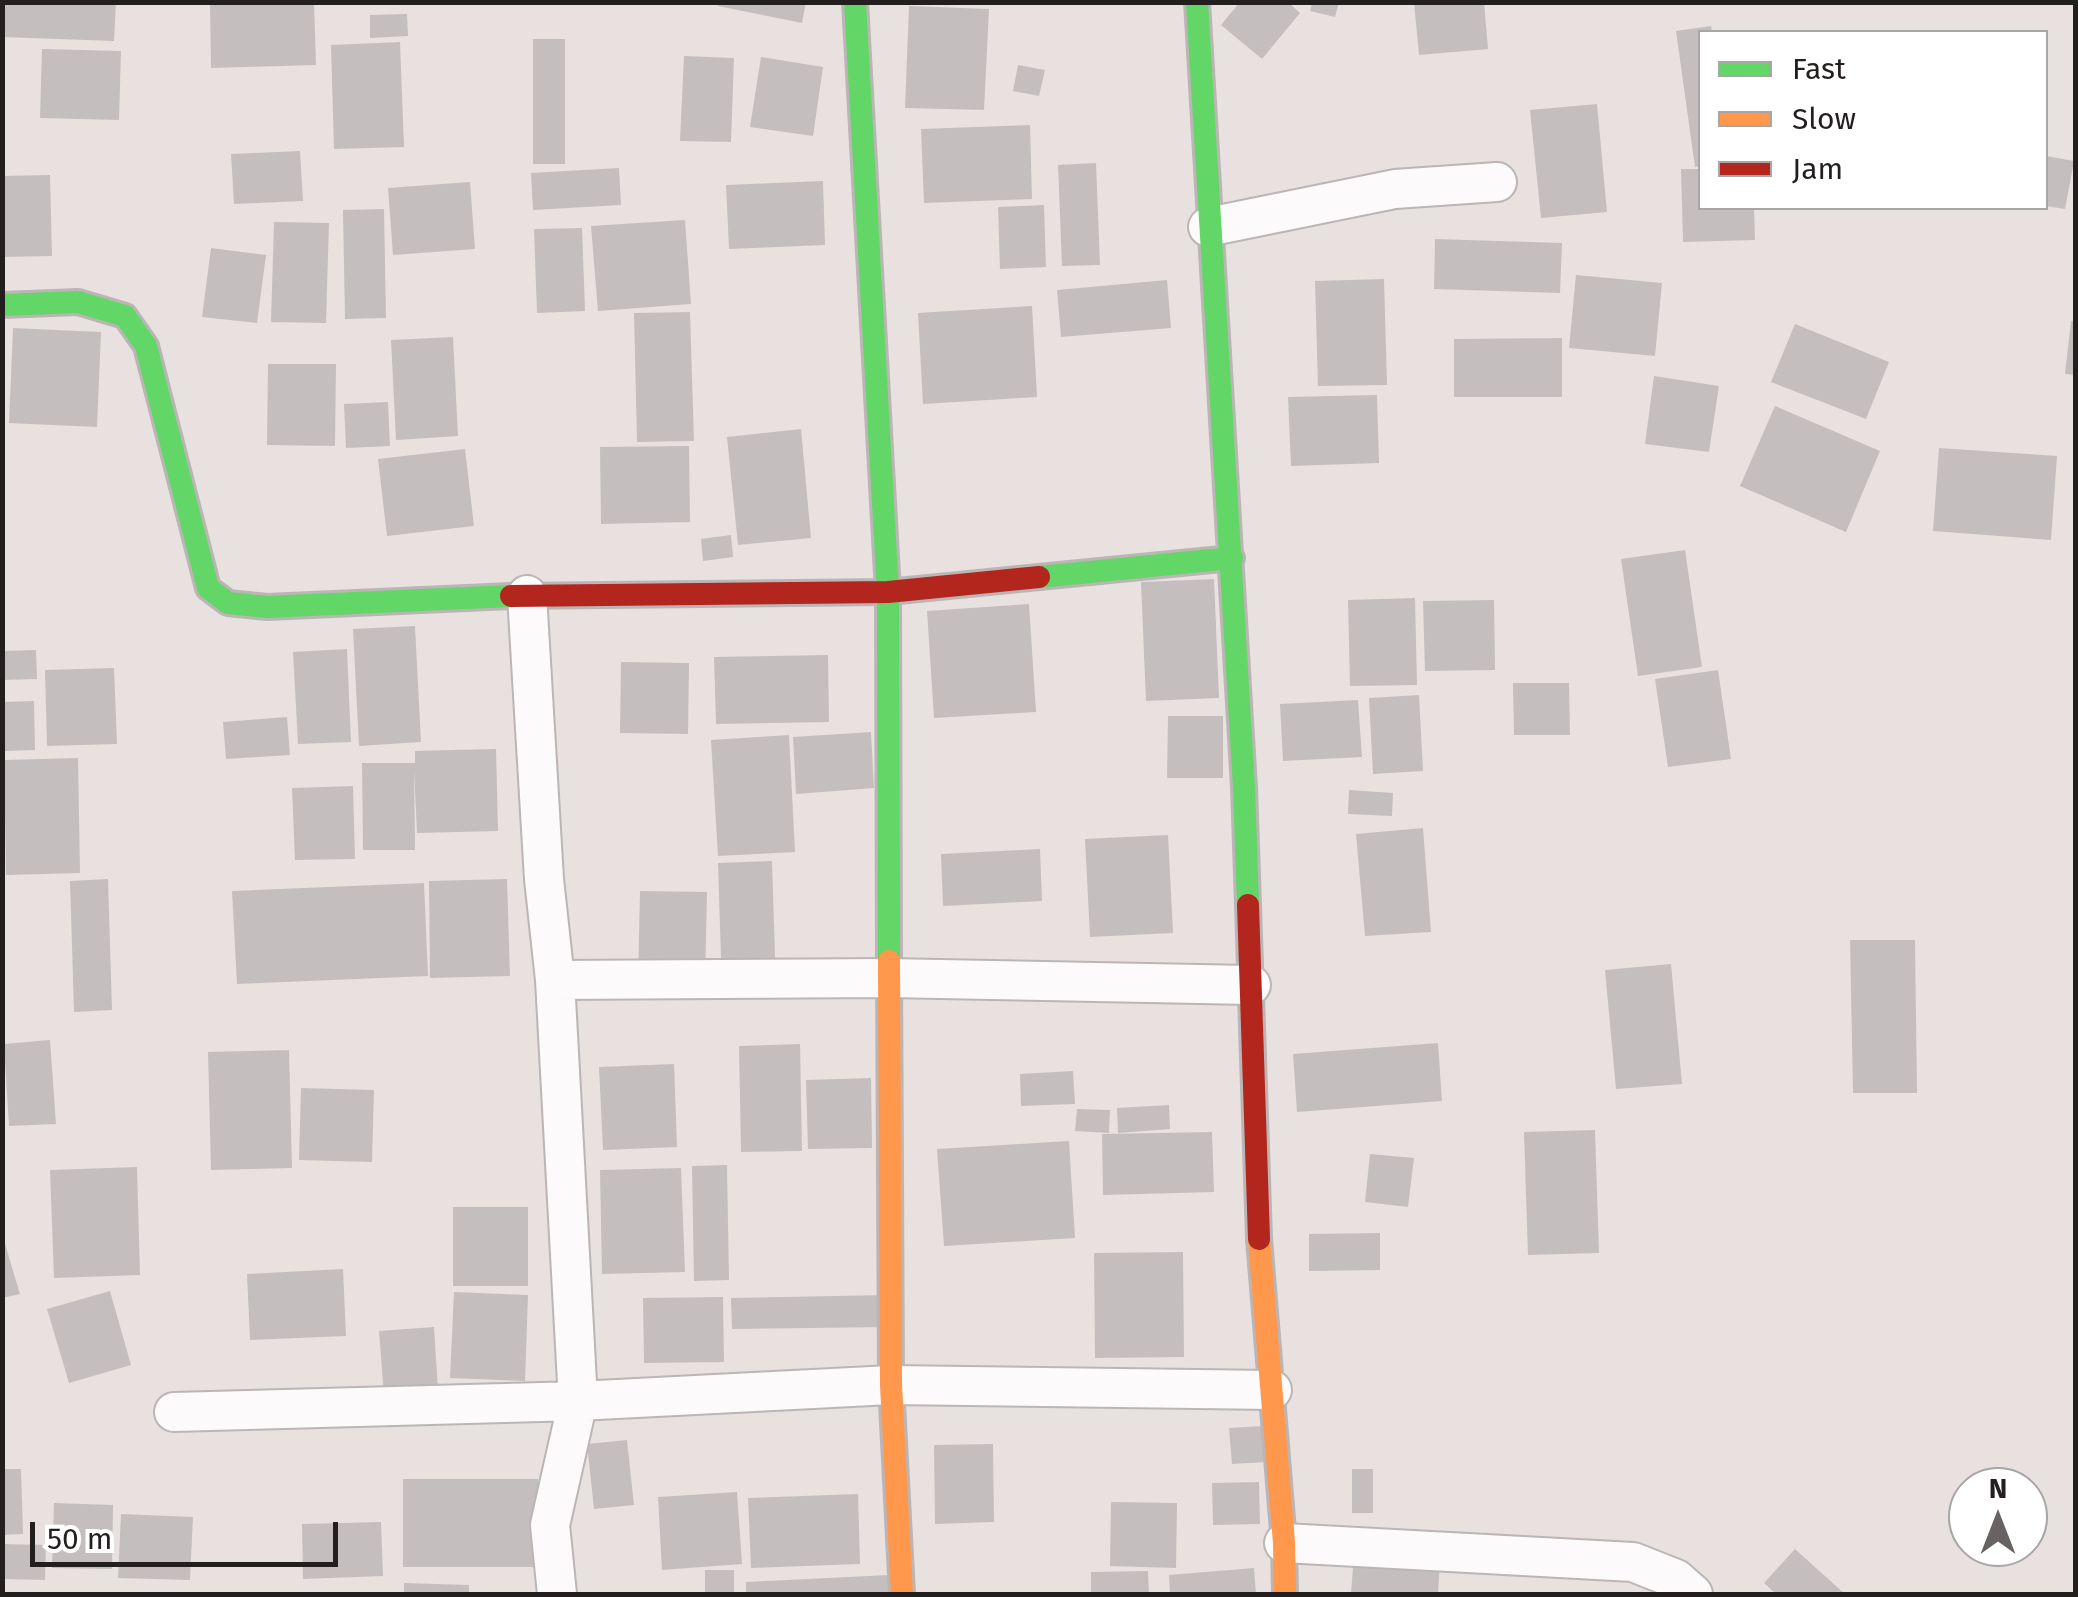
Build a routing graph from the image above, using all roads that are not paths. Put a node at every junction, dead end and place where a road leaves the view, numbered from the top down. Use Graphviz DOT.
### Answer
graph roads {
  1 [pos="855,2"];
  2 [pos="1197,2"];
  3 [pos="1497,182"];
  4 [pos="1208,227"];
  5 [pos="2,305"];
  6 [pos="1232,558"];
  7 [pos="888,592"];
  8 [pos="527,595"];
  9 [pos="888,978"];
  10 [pos="554,980"];
  11 [pos="1251,985"];
  12 [pos="891,1385"];
  13 [pos="1272,1390"];
  14 [pos="578,1401"];
  15 [pos="174,1412"];
  16 [pos="1284,1543"];
  17 [pos="557,1594"];
  18 [pos="902,1594"];
  19 [pos="1285,1594"];
  20 [pos="1693,1594"];
  1 -- 7 [label="street"];
  2 -- 4 [label="street"];
  3 -- 4 [label="street"];
  4 -- 6 [label="street"];
  5 -- 8 [label="street"];
  6 -- 7 [label="street"];
  6 -- 11 [label="street"];
  7 -- 8 [label="street"];
  7 -- 9 [label="street"];
  8 -- 10 [label="street"];
  9 -- 10 [label="street"];
  9 -- 11 [label="street"];
  9 -- 12 [label="street"];
  10 -- 14 [label="street"];
  11 -- 13 [label="street"];
  12 -- 13 [label="street"];
  12 -- 14 [label="street"];
  12 -- 18 [label="street"];
  13 -- 16 [label="street"];
  14 -- 15 [label="street"];
  14 -- 17 [label="street"];
  16 -- 19 [label="street"];
  16 -- 20 [label="street"];
}
